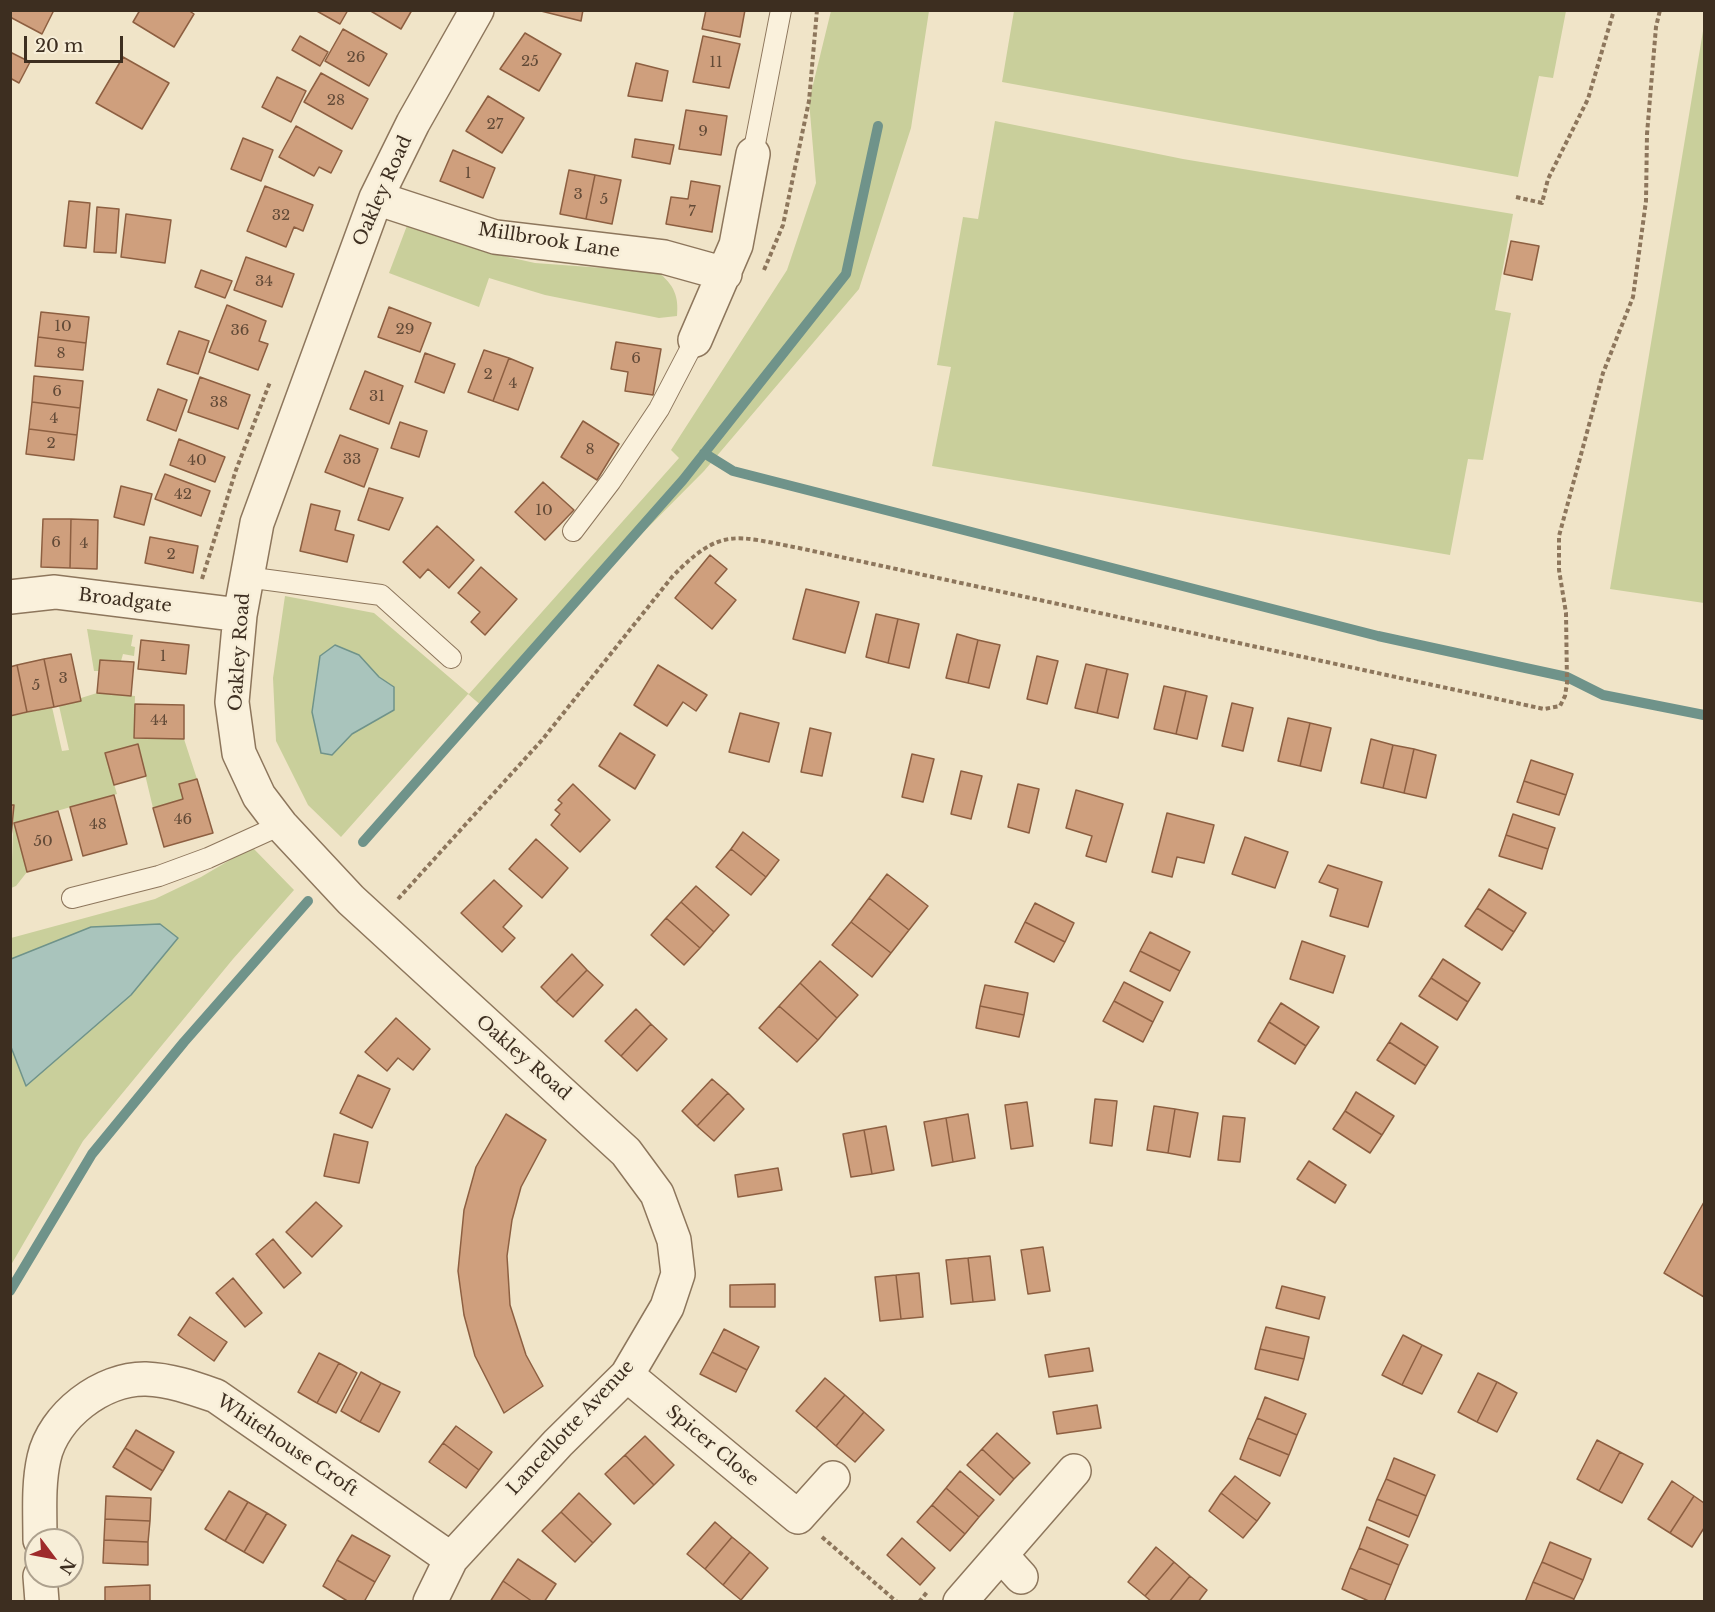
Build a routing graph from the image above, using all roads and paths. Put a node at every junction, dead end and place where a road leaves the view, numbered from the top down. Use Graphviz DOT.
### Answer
graph roads {
  1 [pos="477,10"];
  2 [pos="781,10"];
  3 [pos="817,10"];
  4 [pos="1614,10"];
  5 [pos="1660,10"];
  6 [pos="753,154"];
  7 [pos="1516,197"];
  8 [pos="376,198"];
  9 [pos="725,274"];
  10 [pos="695,340"];
  11 [pos="270,381"];
  12 [pos="573,531"];
  13 [pos="246,576"];
  14 [pos="198,584"];
  15 [pos="11,594"];
  16 [pos="240,615"];
  17 [pos="451,658"];
  18 [pos="281,825"];
  19 [pos="72,898"];
  20 [pos="390,908"];
  21 [pos="674,1239"];
  22 [pos="627,1375"];
  23 [pos="1074,1471"];
  24 [pos="833,1478"];
  25 [pos="798,1517"];
  26 [pos="40,1528"];
  27 [pos="451,1559"];
  28 [pos="430,1602"];
  29 [pos="897,1602"];
  30 [pos="960,1602"];
  1 -- 8 [label="street, Oakley Road"];
  2 -- 6 [label="lane"];
  3 -- 9 [label="path"];
  4 -- 7 [label="path"];
  5 -- 20 [label="path"];
  6 -- 9 [label="street"];
  8 -- 9 [label="street, Millbrook Lane"];
  8 -- 13 [label="street, Oakley Road"];
  9 -- 10 [label="street"];
  10 -- 12 [label="lane"];
  11 -- 14 [label="path"];
  13 -- 16 [label="street, Oakley Road"];
  13 -- 17 [label="lane"];
  15 -- 16 [label="street, Broadgate"];
  16 -- 18 [label="street, Oakley Road"];
  18 -- 19 [label="lane"];
  18 -- 21 [label="street, Oakley Road"];
  21 -- 22 [label="street, Lancellotte Avenue"];
  22 -- 25 [label="street, Spicer Close"];
  22 -- 27 [label="street, Lancellotte Avenue"];
  23 -- 30 [label="street"];
  24 -- 25 [label="street"];
  25 -- 29 [label="path"];
  26 -- 27 [label="street, Whitehouse Croft"];
  27 -- 28 [label="street, Lancellotte Avenue"];
}
